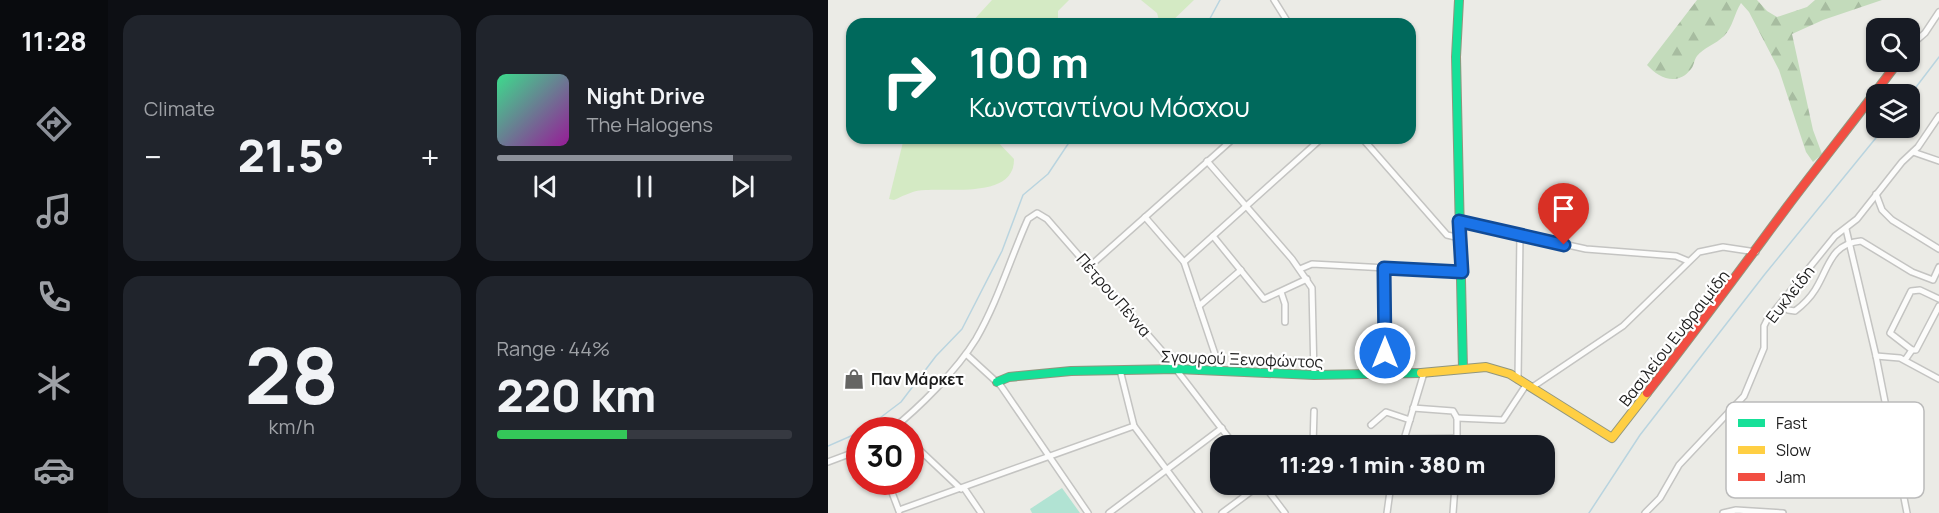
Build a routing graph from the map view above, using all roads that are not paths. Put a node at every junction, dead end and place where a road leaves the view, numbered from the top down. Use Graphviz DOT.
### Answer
graph roads {
  1 [pos="1274,0"];
  2 [pos="1459,0"];
  3 [pos="1939,12"];
  4 [pos="1285,18"];
  5 [pos="1920,37"];
  6 [pos="1891,72"];
  7 [pos="1939,116"];
  8 [pos="1227,144"];
  9 [pos="1315,144"];
  10 [pos="1367,144"];
  11 [pos="1913,152"];
  12 [pos="1207,161"];
  13 [pos="1939,161"];
  14 [pos="1876,194"];
  15 [pos="1246,207"];
  16 [pos="1145,217"];
  17 [pos="1459,221"];
  18 [pos="1846,229"];
  19 [pos="1520,235"];
  20 [pos="1213,236"];
  21 [pos="1460,238"];
  22 [pos="1849,244"];
  23 [pos="1939,249"];
  24 [pos="1756,252"];
  25 [pos="1688,261"];
  26 [pos="1184,262"];
  27 [pos="1089,267"];
  28 [pos="1939,267"];
  29 [pos="1384,268"];
  30 [pos="1300,269"];
  31 [pos="1241,270"];
  32 [pos="1462,272"];
  33 [pos="1307,279"];
  34 [pos="1281,292"];
  35 [pos="1939,300"];
  36 [pos="1780,304"];
  37 [pos="1199,306"];
  38 [pos="1939,306"];
  39 [pos="1285,322"];
  40 [pos="1912,350"];
  41 [pos="966,354"];
  42 [pos="1876,356"];
  43 [pos="1905,360"];
  44 [pos="1177,369"];
  45 [pos="1220,369"];
  46 [pos="1463,369"];
  47 [pos="1120,370"];
  48 [pos="1424,373"];
  49 [pos="1314,375"];
  50 [pos="1385,375"];
  51 [pos="1939,379"];
  52 [pos="1518,380"];
  53 [pos="997,382"];
  54 [pos="1529,386"];
  55 [pos="1738,402"];
  56 [pos="1885,402"];
  57 [pos="1413,408"];
  58 [pos="1314,411"];
  59 [pos="1726,415"];
  60 [pos="906,417"];
  61 [pos="1457,418"];
  62 [pos="1410,420"];
  63 [pos="1371,425"];
  64 [pos="1134,426"];
  65 [pos="1222,428"];
  66 [pos="1227,435"];
  67 [pos="1313,435"];
  68 [pos="1405,435"];
  69 [pos="1457,435"];
  70 [pos="1611,438"];
  71 [pos="924,454"];
  72 [pos="846,455"];
  73 [pos="1050,457"];
  74 [pos="828,462"];
  75 [pos="1166,470"];
  76 [pos="962,488"];
  77 [pos="893,495"];
  78 [pos="1247,495"];
  79 [pos="1271,495"];
  80 [pos="1389,495"];
  81 [pos="1454,495"];
  82 [pos="1904,498"];
  83 [pos="899,512"];
  84 [pos="981,513"];
  85 [pos="1088,513"];
  86 [pos="1109,513"];
  87 [pos="1199,513"];
  88 [pos="1222,513"];
  89 [pos="1285,513"];
  90 [pos="1387,513"];
  91 [pos="1453,513"];
  92 [pos="1645,513"];
  93 [pos="1723,513"];
  94 [pos="1783,513"];
  95 [pos="1907,513"];
  1 -- 4 [label="street"];
  2 -- 17 [label="street"];
  3 -- 5 [label="street"];
  6 -- 24 [label="street, Βασιλείου Ευφραιμίδη"];
  7 -- 11 [label="street, Ευκλείδη"];
  8 -- 12 [label="street"];
  9 -- 15 [label="street"];
  10 -- 21 [label="street"];
  11 -- 13 [label="street"];
  11 -- 14 [label="street, Ευκλείδη"];
  12 -- 15 [label="street"];
  12 -- 16 [label="street"];
  14 -- 18 [label="street, Ευκλείδη"];
  14 -- 23 [label="street"];
  15 -- 20 [label="street"];
  15 -- 30 [label="street"];
  16 -- 26 [label="street"];
  16 -- 27 [label="street"];
  17 -- 19 [label="street"];
  17 -- 21 [label="street"];
  18 -- 22 [label="street"];
  18 -- 36 [label="street, Ευκλείδη"];
  19 -- 25 [label="street"];
  19 -- 52 [label="street"];
  20 -- 26 [label="street"];
  20 -- 31 [label="street"];
  21 -- 32 [label="street"];
  22 -- 28 [label="street"];
  22 -- 36 [label="street"];
  22 -- 42 [label="street"];
  24 -- 25 [label="street"];
  24 -- 70 [label="street, Βασιλείου Ευφραιμίδη"];
  25 -- 54 [label="street"];
  26 -- 37 [label="street"];
  27 -- 41 [label="street, Πέτρου Πέννα"];
  27 -- 44 [label="street, Πέτρου Πέννα"];
  29 -- 30 [label="street"];
  29 -- 32 [label="street"];
  29 -- 50 [label="street"];
  30 -- 33 [label="street"];
  31 -- 34 [label="street"];
  31 -- 37 [label="street"];
  32 -- 46 [label="street"];
  33 -- 34 [label="street"];
  33 -- 49 [label="street"];
  34 -- 39 [label="street"];
  35 -- 40 [label="street"];
  36 -- 55 [label="street, Ευκλείδη"];
  37 -- 45 [label="street"];
  38 -- 40 [label="street"];
  40 -- 43 [label="street"];
  41 -- 53 [label="street"];
  41 -- 60 [label="street"];
  42 -- 43 [label="street"];
  42 -- 56 [label="street"];
  43 -- 51 [label="street"];
  44 -- 45 [label="street, Σγουρού Ξενοφώντος"];
  44 -- 47 [label="street, Σγουρού Ξενοφώντος"];
  44 -- 65 [label="street, Πέτρου Πέννα"];
  45 -- 49 [label="street, Σγουρού Ξενοφώντος"];
  46 -- 48 [label="street, Σγουρού Ξενοφώντος"];
  46 -- 52 [label="street, Σγουρού Ξενοφώντος"];
  47 -- 53 [label="street, Σγουρού Ξενοφώντος"];
  47 -- 64 [label="street"];
  48 -- 50 [label="street, Σγουρού Ξενοφώντος"];
  48 -- 57 [label="street"];
  49 -- 50 [label="street, Σγουρού Ξενοφώντος"];
  52 -- 54 [label="street, Σγουρού Ξενοφώντος"];
  53 -- 73 [label="street"];
  54 -- 61 [label="street"];
  54 -- 70 [label="street, Σγουρού Ξενοφώντος"];
  57 -- 61 [label="street"];
  57 -- 62 [label="street"];
  58 -- 67 [label="street"];
  59 -- 92 [label="street, Ευκλείδη"];
  61 -- 69 [label="street"];
  62 -- 63 [label="street"];
  62 -- 68 [label="street"];
  64 -- 73 [label="street"];
  64 -- 75 [label="street"];
  65 -- 66 [label="street, Πέτρου Πέννα"];
  65 -- 75 [label="street"];
  71 -- 76 [label="street"];
  72 -- 74 [label="street"];
  73 -- 76 [label="street"];
  73 -- 85 [label="street"];
  75 -- 86 [label="street"];
  75 -- 87 [label="street"];
  76 -- 83 [label="street"];
  76 -- 84 [label="street"];
  77 -- 83 [label="street"];
  78 -- 88 [label="street"];
  79 -- 89 [label="street"];
  80 -- 90 [label="street"];
  81 -- 91 [label="street"];
  82 -- 95 [label="street"];
  93 -- 94 [label="street"];
}
